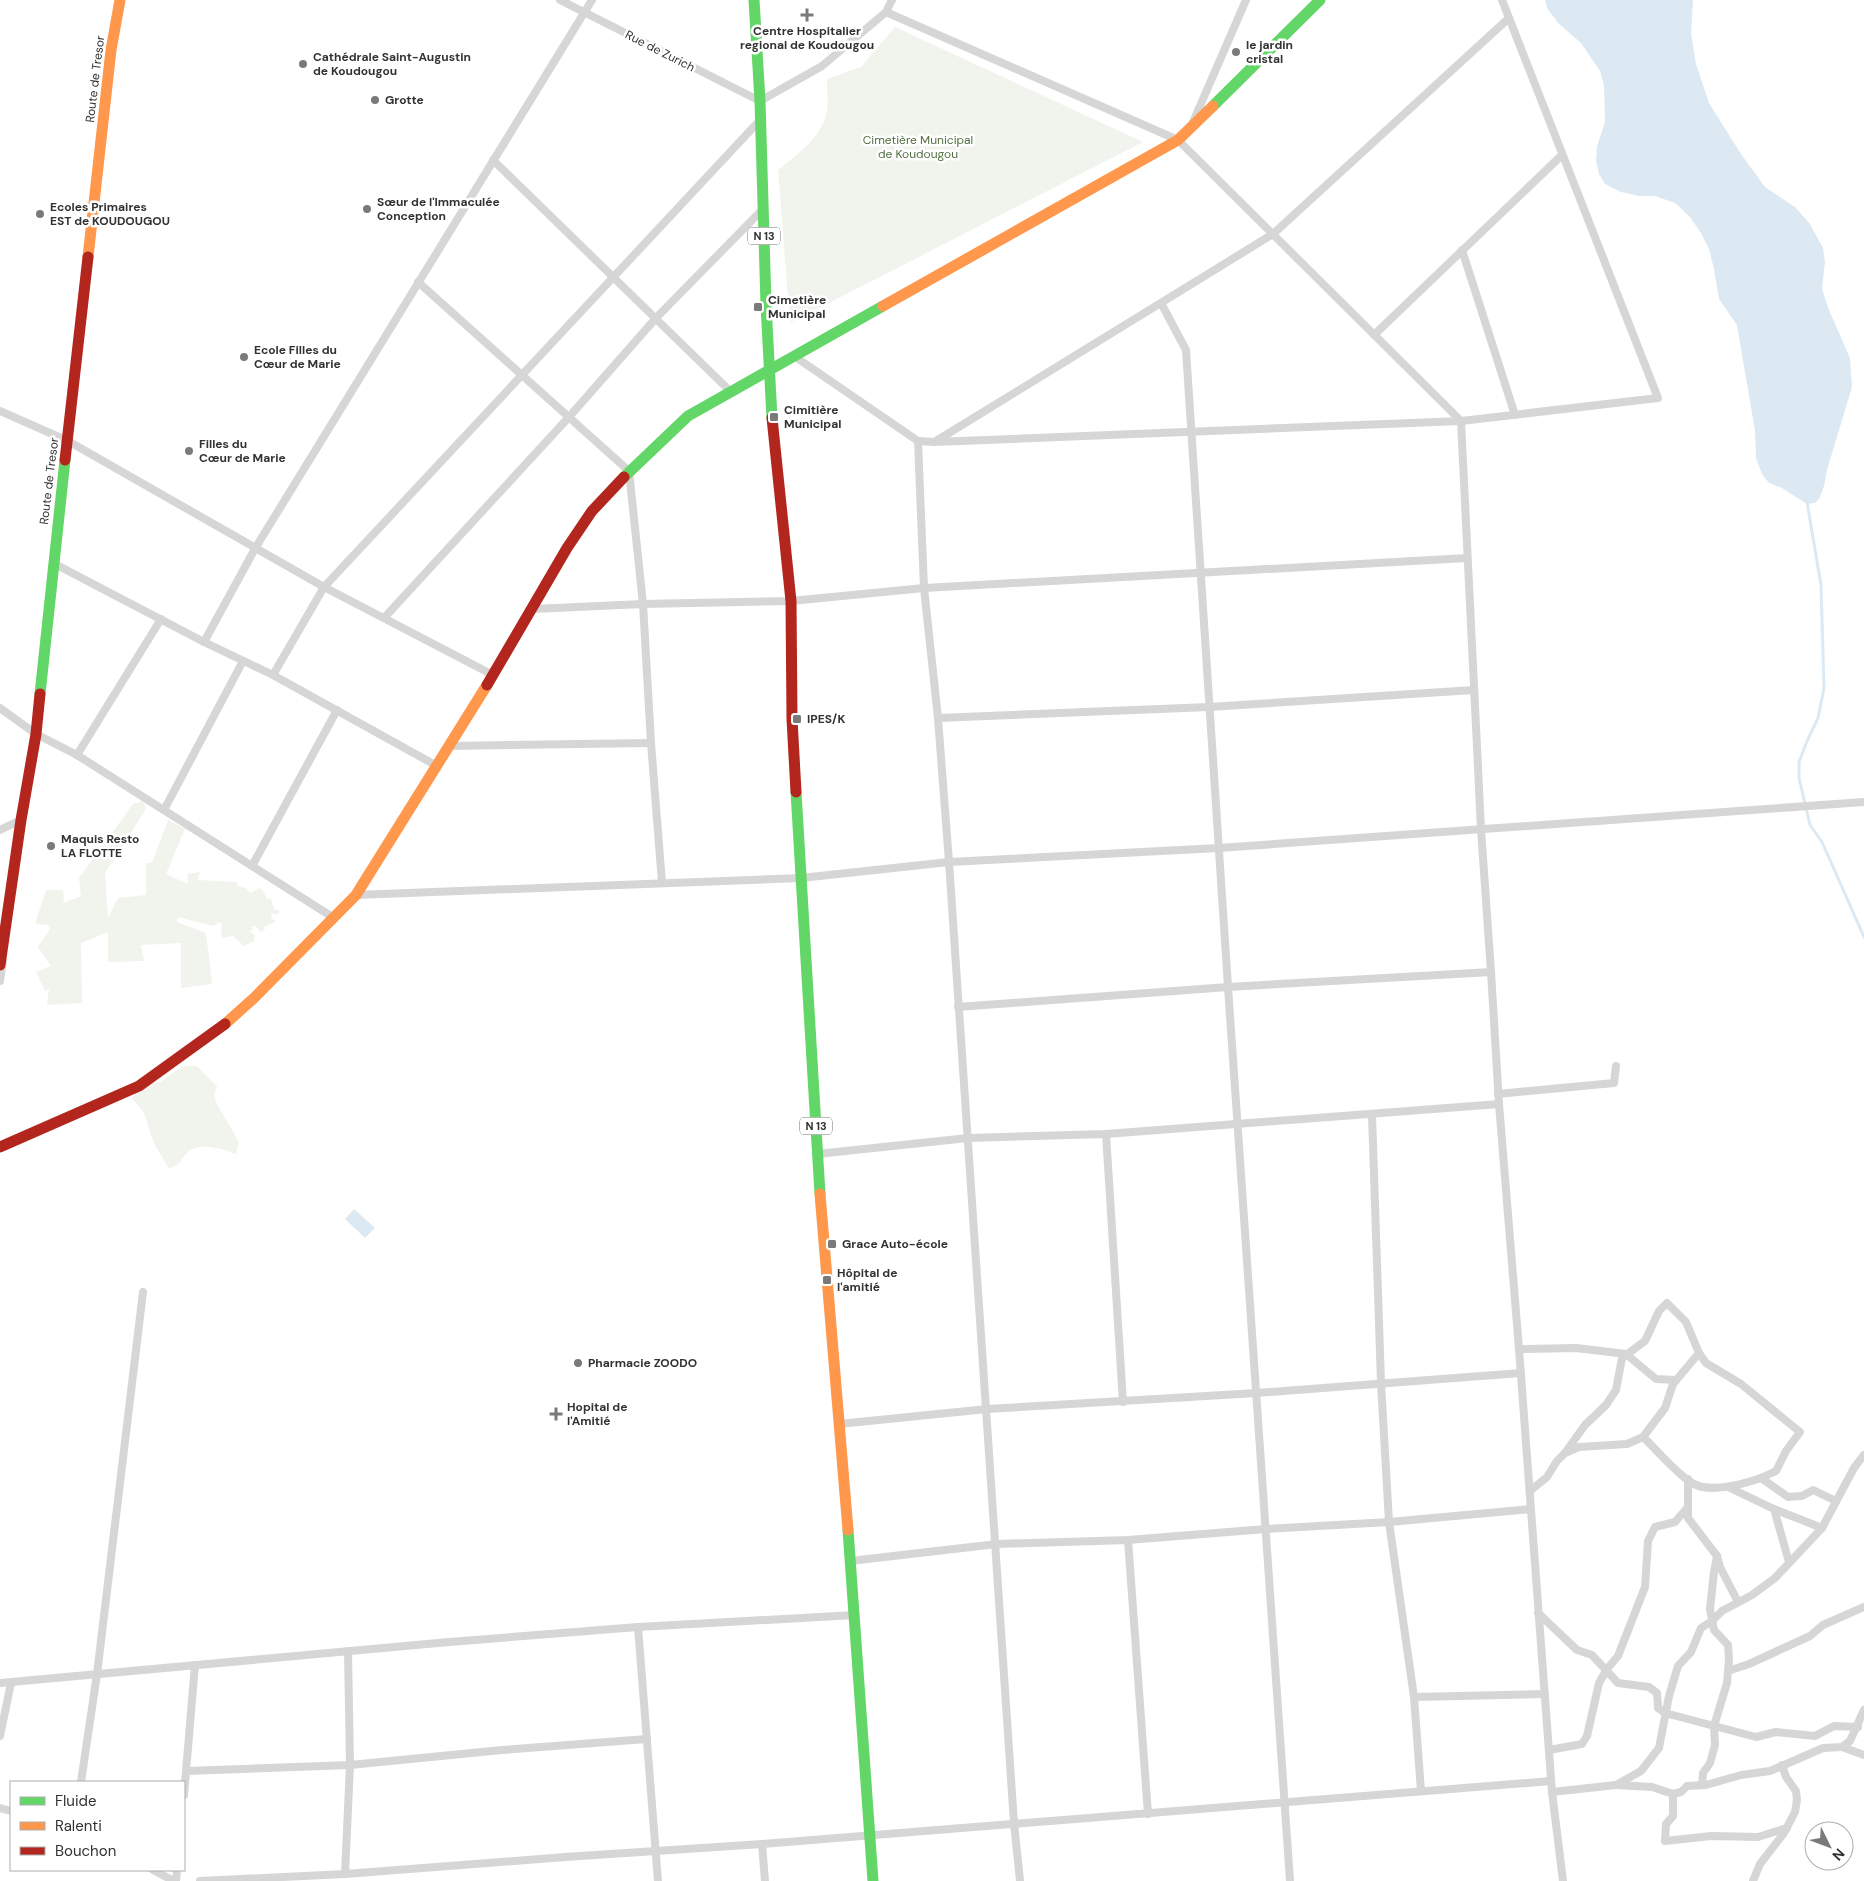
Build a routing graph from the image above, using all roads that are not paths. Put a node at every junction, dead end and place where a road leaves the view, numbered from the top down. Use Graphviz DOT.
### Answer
graph roads {
  1 [pos="120,0"];
  2 [pos="560,0"];
  3 [pos="592,0"];
  4 [pos="754,0"];
  5 [pos="892,0"];
  6 [pos="1246,0"];
  7 [pos="1320,0"];
  8 [pos="1502,0"];
  9 [pos="886,12"];
  10 [pos="585,13"];
  11 [pos="1509,18"];
  12 [pos="760,102"];
  13 [pos="761,119"];
  14 [pos="1190,127"];
  15 [pos="1178,140"];
  16 [pos="1562,155"];
  17 [pos="493,160"];
  18 [pos="764,208"];
  19 [pos="1273,234"];
  20 [pos="1462,250"];
  21 [pos="612,276"];
  22 [pos="418,282"];
  23 [pos="1161,303"];
  24 [pos="656,318"];
  25 [pos="1374,335"];
  26 [pos="794,356"];
  27 [pos="770,370"];
  28 [pos="521,374"];
  29 [pos="731,392"];
  30 [pos="1,414"];
  31 [pos="1515,415"];
  32 [pos="569,417"];
  33 [pos="1461,421"];
  34 [pos="1190,432"];
  35 [pos="918,441"];
  36 [pos="68,442"];
  37 [pos="934,442"];
  38 [pos="629,471"];
  39 [pos="256,548"];
  40 [pos="1467,558"];
  41 [pos="53,564"];
  42 [pos="1200,572"];
  43 [pos="324,586"];
  44 [pos="924,588"];
  45 [pos="791,601"];
  46 [pos="643,604"];
  47 [pos="532,609"];
  48 [pos="384,618"];
  49 [pos="161,619"];
  50 [pos="204,642"];
  51 [pos="243,661"];
  52 [pos="273,675"];
  53 [pos="493,675"];
  54 [pos="1474,690"];
  55 [pos="1209,706"];
  56 [pos="0,708"];
  57 [pos="336,710"];
  58 [pos="938,718"];
  59 [pos="36,734"];
  60 [pos="650,743"];
  61 [pos="449,746"];
  62 [pos="77,755"];
  63 [pos="437,766"];
  64 [pos="1864,802"];
  65 [pos="164,810"];
  66 [pos="21,820"];
  67 [pos="1481,829"];
  68 [pos="0,830"];
  69 [pos="1219,848"];
  70 [pos="949,862"];
  71 [pos="252,866"];
  72 [pos="801,878"];
  73 [pos="662,883"];
  74 [pos="356,895"];
  75 [pos="334,918"];
  76 [pos="0,965"];
  77 [pos="1491,972"];
  78 [pos="0,981"];
  79 [pos="1228,987"];
  80 [pos="958,1007"];
  81 [pos="1616,1066"];
  82 [pos="1498,1094"];
  83 [pos="1499,1104"];
  84 [pos="1372,1115"];
  85 [pos="1238,1124"];
  86 [pos="1106,1134"];
  87 [pos="968,1138"];
  88 [pos="0,1147"];
  89 [pos="817,1154"];
  90 [pos="143,1292"];
  91 [pos="1519,1349"];
  92 [pos="1699,1353"];
  93 [pos="1626,1354"];
  94 [pos="1521,1373"];
  95 [pos="1676,1380"];
  96 [pos="1381,1383"];
  97 [pos="1257,1393"];
  98 [pos="1123,1402"];
  99 [pos="987,1409"];
  100 [pos="839,1424"];
  101 [pos="1643,1437"];
  102 [pos="1565,1453"];
  103 [pos="1864,1455"];
  104 [pos="1761,1478"];
  105 [pos="1688,1479"];
  106 [pos="1726,1486"];
  107 [pos="1530,1491"];
  108 [pos="1836,1501"];
  109 [pos="1688,1507"];
  110 [pos="1531,1509"];
  111 [pos="1774,1509"];
  112 [pos="1390,1522"];
  113 [pos="1822,1528"];
  114 [pos="1266,1529"];
  115 [pos="1128,1540"];
  116 [pos="997,1544"];
  117 [pos="1717,1556"];
  118 [pos="850,1561"];
  119 [pos="1789,1562"];
  120 [pos="1738,1602"];
  121 [pos="1864,1607"];
  122 [pos="1538,1613"];
  123 [pos="855,1615"];
  124 [pos="1712,1621"];
  125 [pos="638,1628"];
  126 [pos="348,1651"];
  127 [pos="195,1665"];
  128 [pos="1607,1670"];
  129 [pos="1728,1671"];
  130 [pos="97,1674"];
  131 [pos="11,1683"];
  132 [pos="0,1684"];
  133 [pos="1545,1694"];
  134 [pos="1414,1697"];
  135 [pos="1864,1710"];
  136 [pos="1666,1713"];
  137 [pos="1714,1726"];
  138 [pos="1858,1726"];
  139 [pos="0,1736"];
  140 [pos="646,1739"];
  141 [pos="1842,1747"];
  142 [pos="1549,1750"];
  143 [pos="1864,1755"];
  144 [pos="1782,1765"];
  145 [pos="350,1766"];
  146 [pos="187,1771"];
  147 [pos="81,1781"];
  148 [pos="1552,1781"];
  149 [pos="1616,1785"];
  150 [pos="1702,1785"];
  151 [pos="185,1787"];
  152 [pos="1421,1791"];
  153 [pos="1552,1792"];
  154 [pos="1673,1794"];
  155 [pos="1285,1803"];
  156 [pos="1148,1814"];
  157 [pos="1014,1823"];
  158 [pos="1787,1828"];
  159 [pos="869,1836"];
  160 [pos="762,1844"];
  161 [pos="655,1851"];
  162 [pos="156,1871"];
  163 [pos="346,1874"];
  164 [pos="175,1881"];
  165 [pos="200,1881"];
  166 [pos="658,1881"];
  167 [pos="765,1881"];
  168 [pos="873,1881"];
  169 [pos="1020,1881"];
  170 [pos="1290,1881"];
  171 [pos="1563,1881"];
  172 [pos="1753,1881"];
  1 -- 36 [label="street, Route de Tresor"];
  2 -- 10 [label="street, Rue de Zurich"];
  3 -- 10 [label="street"];
  4 -- 12 [label="street, N 13"];
  5 -- 9 [label="street"];
  6 -- 14 [label="street"];
  7 -- 14 [label="street"];
  8 -- 11 [label="street"];
  9 -- 12 [label="street"];
  9 -- 15 [label="street"];
  10 -- 12 [label="street, Rue de Zurich"];
  10 -- 17 [label="street"];
  11 -- 16 [label="street"];
  11 -- 19 [label="street"];
  12 -- 13 [label="street, N 13"];
  13 -- 18 [label="street, N 13"];
  13 -- 21 [label="street"];
  14 -- 15 [label="street"];
  15 -- 19 [label="street"];
  15 -- 26 [label="street"];
  16 -- 20 [label="street"];
  16 -- 31 [label="street"];
  17 -- 21 [label="street"];
  17 -- 22 [label="street"];
  18 -- 24 [label="street"];
  18 -- 27 [label="street, N 13"];
  19 -- 23 [label="street"];
  19 -- 25 [label="street"];
  20 -- 25 [label="street"];
  20 -- 31 [label="street"];
  21 -- 24 [label="street"];
  21 -- 28 [label="street"];
  22 -- 28 [label="street"];
  22 -- 39 [label="street"];
  23 -- 34 [label="street"];
  23 -- 37 [label="street"];
  24 -- 29 [label="street"];
  24 -- 32 [label="street"];
  25 -- 33 [label="street"];
  26 -- 27 [label="street"];
  26 -- 35 [label="street"];
  27 -- 29 [label="street"];
  27 -- 45 [label="street, N 13"];
  28 -- 32 [label="street"];
  28 -- 43 [label="street"];
  29 -- 38 [label="street"];
  30 -- 36 [label="street"];
  31 -- 33 [label="street"];
  32 -- 38 [label="street"];
  32 -- 48 [label="street"];
  33 -- 34 [label="street"];
  33 -- 40 [label="street"];
  34 -- 37 [label="street"];
  34 -- 42 [label="street"];
  35 -- 37 [label="street"];
  35 -- 44 [label="street"];
  36 -- 39 [label="street"];
  36 -- 41 [label="street, Route de Tresor"];
  38 -- 46 [label="street"];
  38 -- 47 [label="street"];
  39 -- 43 [label="street"];
  39 -- 50 [label="street"];
  40 -- 42 [label="street"];
  40 -- 54 [label="street"];
  41 -- 49 [label="street"];
  41 -- 59 [label="street, Route de Tresor"];
  42 -- 44 [label="street"];
  42 -- 55 [label="street"];
  43 -- 48 [label="street"];
  43 -- 52 [label="street"];
  44 -- 45 [label="street"];
  44 -- 58 [label="street"];
  45 -- 46 [label="street"];
  45 -- 72 [label="street, N 13"];
  46 -- 47 [label="street"];
  46 -- 60 [label="street"];
  47 -- 53 [label="street"];
  48 -- 53 [label="street"];
  49 -- 50 [label="street"];
  49 -- 62 [label="street"];
  50 -- 51 [label="street"];
  51 -- 52 [label="street"];
  51 -- 65 [label="street"];
  52 -- 57 [label="street"];
  53 -- 61 [label="street"];
  54 -- 55 [label="street"];
  54 -- 67 [label="street"];
  55 -- 58 [label="street"];
  55 -- 69 [label="street"];
  56 -- 59 [label="street"];
  57 -- 63 [label="street"];
  57 -- 71 [label="street"];
  58 -- 70 [label="street"];
  59 -- 62 [label="street"];
  59 -- 66 [label="street, Route de Tresor"];
  59 -- 78 [label="street"];
  60 -- 61 [label="street"];
  60 -- 73 [label="street"];
  61 -- 63 [label="street"];
  62 -- 65 [label="street"];
  63 -- 74 [label="street"];
  64 -- 67 [label="street"];
  65 -- 71 [label="street"];
  66 -- 68 [label="street"];
  66 -- 76 [label="street, Route de Tresor"];
  67 -- 69 [label="street"];
  67 -- 77 [label="street"];
  69 -- 70 [label="street"];
  69 -- 79 [label="street"];
  70 -- 72 [label="street"];
  70 -- 80 [label="street"];
  71 -- 75 [label="street"];
  72 -- 73 [label="street"];
  72 -- 89 [label="street, N 13"];
  73 -- 74 [label="street"];
  74 -- 75 [label="street"];
  75 -- 88 [label="street"];
  77 -- 79 [label="street"];
  77 -- 82 [label="street"];
  79 -- 80 [label="street"];
  79 -- 85 [label="street"];
  80 -- 87 [label="street"];
  81 -- 82 [label="street"];
  82 -- 83 [label="street"];
  83 -- 84 [label="street"];
  83 -- 91 [label="street"];
  84 -- 85 [label="street"];
  84 -- 96 [label="street"];
  85 -- 86 [label="street"];
  85 -- 97 [label="street"];
  86 -- 87 [label="street"];
  86 -- 98 [label="street"];
  87 -- 89 [label="street"];
  87 -- 99 [label="street"];
  89 -- 100 [label="street, N 13"];
  90 -- 130 [label="street"];
  91 -- 93 [label="street"];
  91 -- 94 [label="street"];
  92 -- 93 [label="street"];
  92 -- 95 [label="street"];
  92 -- 104 [label="street"];
  93 -- 95 [label="street"];
  93 -- 102 [label="street"];
  94 -- 96 [label="street"];
  94 -- 107 [label="street"];
  95 -- 101 [label="street"];
  96 -- 97 [label="street"];
  96 -- 112 [label="street"];
  97 -- 98 [label="street"];
  97 -- 114 [label="street"];
  98 -- 99 [label="street"];
  99 -- 100 [label="street"];
  99 -- 116 [label="street"];
  100 -- 118 [label="street, N 13"];
  101 -- 102 [label="street"];
  101 -- 105 [label="street"];
  102 -- 107 [label="street"];
  103 -- 108 [label="street"];
  104 -- 106 [label="street"];
  104 -- 108 [label="street"];
  105 -- 106 [label="street"];
  105 -- 109 [label="street"];
  106 -- 111 [label="street"];
  107 -- 110 [label="street"];
  108 -- 113 [label="street"];
  109 -- 117 [label="street"];
  109 -- 128 [label="street"];
  110 -- 112 [label="street"];
  110 -- 122 [label="street"];
  111 -- 113 [label="street"];
  111 -- 119 [label="street"];
  112 -- 114 [label="street"];
  112 -- 134 [label="street"];
  113 -- 119 [label="street"];
  114 -- 115 [label="street"];
  114 -- 155 [label="street"];
  115 -- 116 [label="street"];
  115 -- 156 [label="street"];
  116 -- 118 [label="street"];
  116 -- 157 [label="street"];
  117 -- 120 [label="street"];
  117 -- 124 [label="street"];
  118 -- 123 [label="street, N 13"];
  119 -- 120 [label="street"];
  120 -- 124 [label="street"];
  121 -- 129 [label="street"];
  122 -- 128 [label="street"];
  122 -- 133 [label="street"];
  123 -- 125 [label="street"];
  123 -- 159 [label="street, N 13"];
  124 -- 129 [label="street"];
  124 -- 136 [label="street"];
  125 -- 126 [label="street"];
  125 -- 140 [label="street"];
  126 -- 127 [label="street"];
  126 -- 145 [label="street"];
  127 -- 130 [label="street"];
  127 -- 146 [label="street"];
  128 -- 136 [label="street"];
  128 -- 142 [label="street"];
  129 -- 137 [label="street"];
  130 -- 131 [label="street"];
  130 -- 147 [label="street"];
  131 -- 132 [label="street"];
  131 -- 139 [label="street"];
  133 -- 134 [label="street"];
  133 -- 142 [label="street"];
  134 -- 152 [label="street"];
  135 -- 138 [label="street"];
  136 -- 137 [label="street"];
  136 -- 149 [label="street"];
  137 -- 138 [label="street"];
  137 -- 150 [label="street"];
  138 -- 141 [label="street"];
  140 -- 145 [label="street"];
  140 -- 161 [label="street"];
  141 -- 143 [label="street"];
  141 -- 144 [label="street"];
  142 -- 148 [label="street"];
  144 -- 150 [label="street"];
  144 -- 158 [label="street"];
  145 -- 146 [label="street"];
  145 -- 163 [label="street"];
  146 -- 151 [label="street"];
  148 -- 152 [label="street"];
  148 -- 153 [label="street"];
  149 -- 153 [label="street"];
  149 -- 154 [label="street"];
  150 -- 154 [label="street"];
  152 -- 155 [label="street"];
  153 -- 171 [label="street"];
  154 -- 158 [label="street"];
  155 -- 156 [label="street"];
  155 -- 170 [label="street"];
  156 -- 157 [label="street"];
  157 -- 159 [label="street"];
  157 -- 169 [label="street"];
  158 -- 172 [label="street"];
  159 -- 160 [label="street"];
  159 -- 168 [label="street, N 13"];
  160 -- 161 [label="street"];
  160 -- 167 [label="street"];
  161 -- 163 [label="street"];
  161 -- 166 [label="street"];
  162 -- 164 [label="street"];
  163 -- 165 [label="street"];
}
